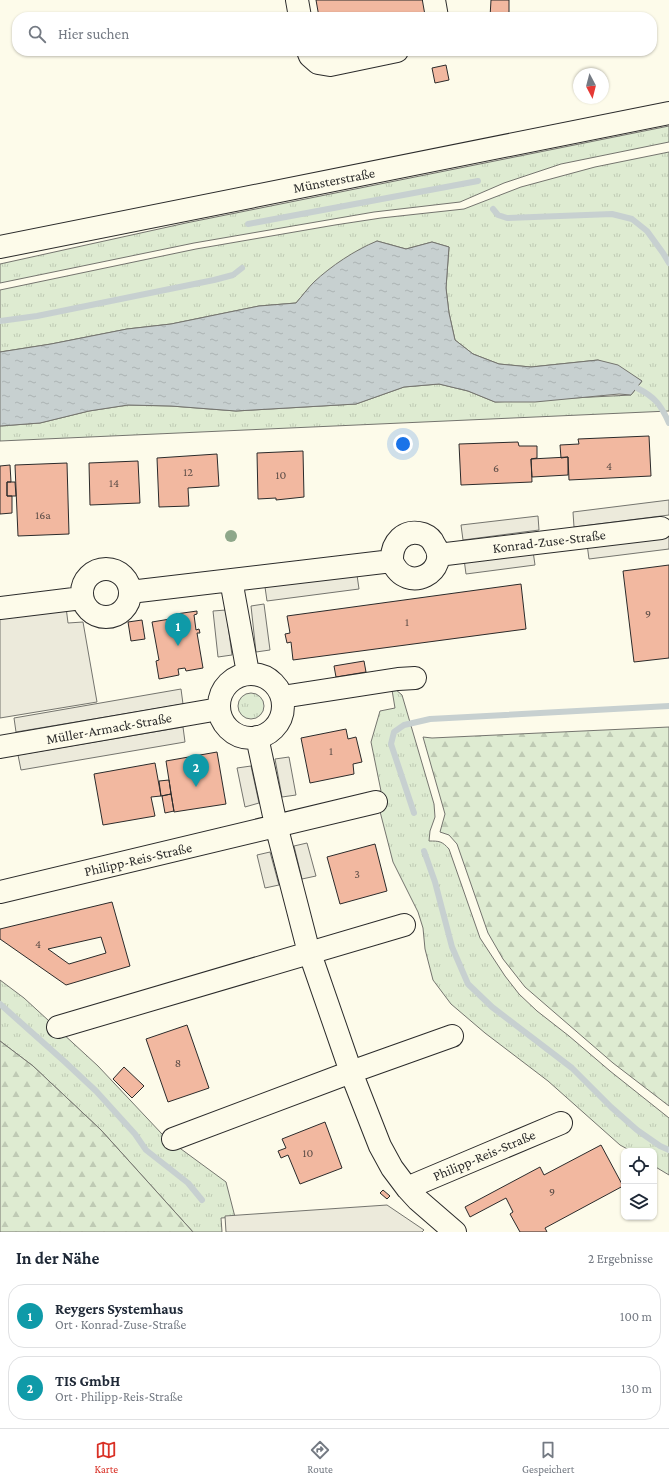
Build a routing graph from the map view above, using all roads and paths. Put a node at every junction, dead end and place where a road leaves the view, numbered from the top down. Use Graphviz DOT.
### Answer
graph roads {
  1 [pos="297,0"];
  2 [pos="434,0"];
  3 [pos="299,12"];
  4 [pos="436,12"];
  5 [pos="310,56"];
  6 [pos="373,56"];
  7 [pos="669,113"];
  8 [pos="0,247"];
  9 [pos="661,528"];
  10 [pos="438,555"];
  11 [pos="392,561"];
  12 [pos="231,580"];
  13 [pos="130,592"];
  14 [pos="82,598"];
  15 [pos="0,608"];
  16 [pos="248,673"];
  17 [pos="415,678"];
  18 [pos="282,697"];
  19 [pos="219,709"];
  20 [pos="257,738"];
  21 [pos="0,747"];
  22 [pos="376,802"];
  23 [pos="276,825"];
  24 [pos="0,892"];
  25 [pos="404,925"];
  26 [pos="310,953"];
  27 [pos="58,1027"];
  28 [pos="452,1036"];
  29 [pos="350,1072"];
  30 [pos="561,1123"];
  31 [pos="173,1139"];
  32 [pos="407,1188"];
  33 [pos="455,1232"];
  1 -- 3 [label="street"];
  2 -- 4 [label="street"];
  5 -- 6 [label="street"];
  7 -- 8 [label="street, Münsterstraße"];
  9 -- 10 [label="street, Konrad-Zuse-Straße"];
  10 -- 11 [label="street"];
  10 -- 11 [label="street"];
  11 -- 12 [label="street"];
  12 -- 13 [label="street"];
  12 -- 16 [label="street"];
  13 -- 14 [label="street"];
  13 -- 14 [label="street"];
  14 -- 15 [label="street"];
  16 -- 18 [label="street"];
  16 -- 19 [label="street"];
  17 -- 18 [label="street"];
  18 -- 20 [label="street"];
  19 -- 20 [label="street"];
  19 -- 21 [label="street, Müller-Armack-Straße"];
  20 -- 23 [label="street"];
  22 -- 23 [label="street, Philipp-Reis-Straße"];
  23 -- 24 [label="street, Philipp-Reis-Straße"];
  23 -- 26 [label="street"];
  25 -- 26 [label="street"];
  26 -- 27 [label="street"];
  26 -- 29 [label="street"];
  28 -- 29 [label="street"];
  29 -- 31 [label="street"];
  29 -- 32 [label="street"];
  30 -- 32 [label="street, Philipp-Reis-Straße"];
  32 -- 33 [label="street"];
}
